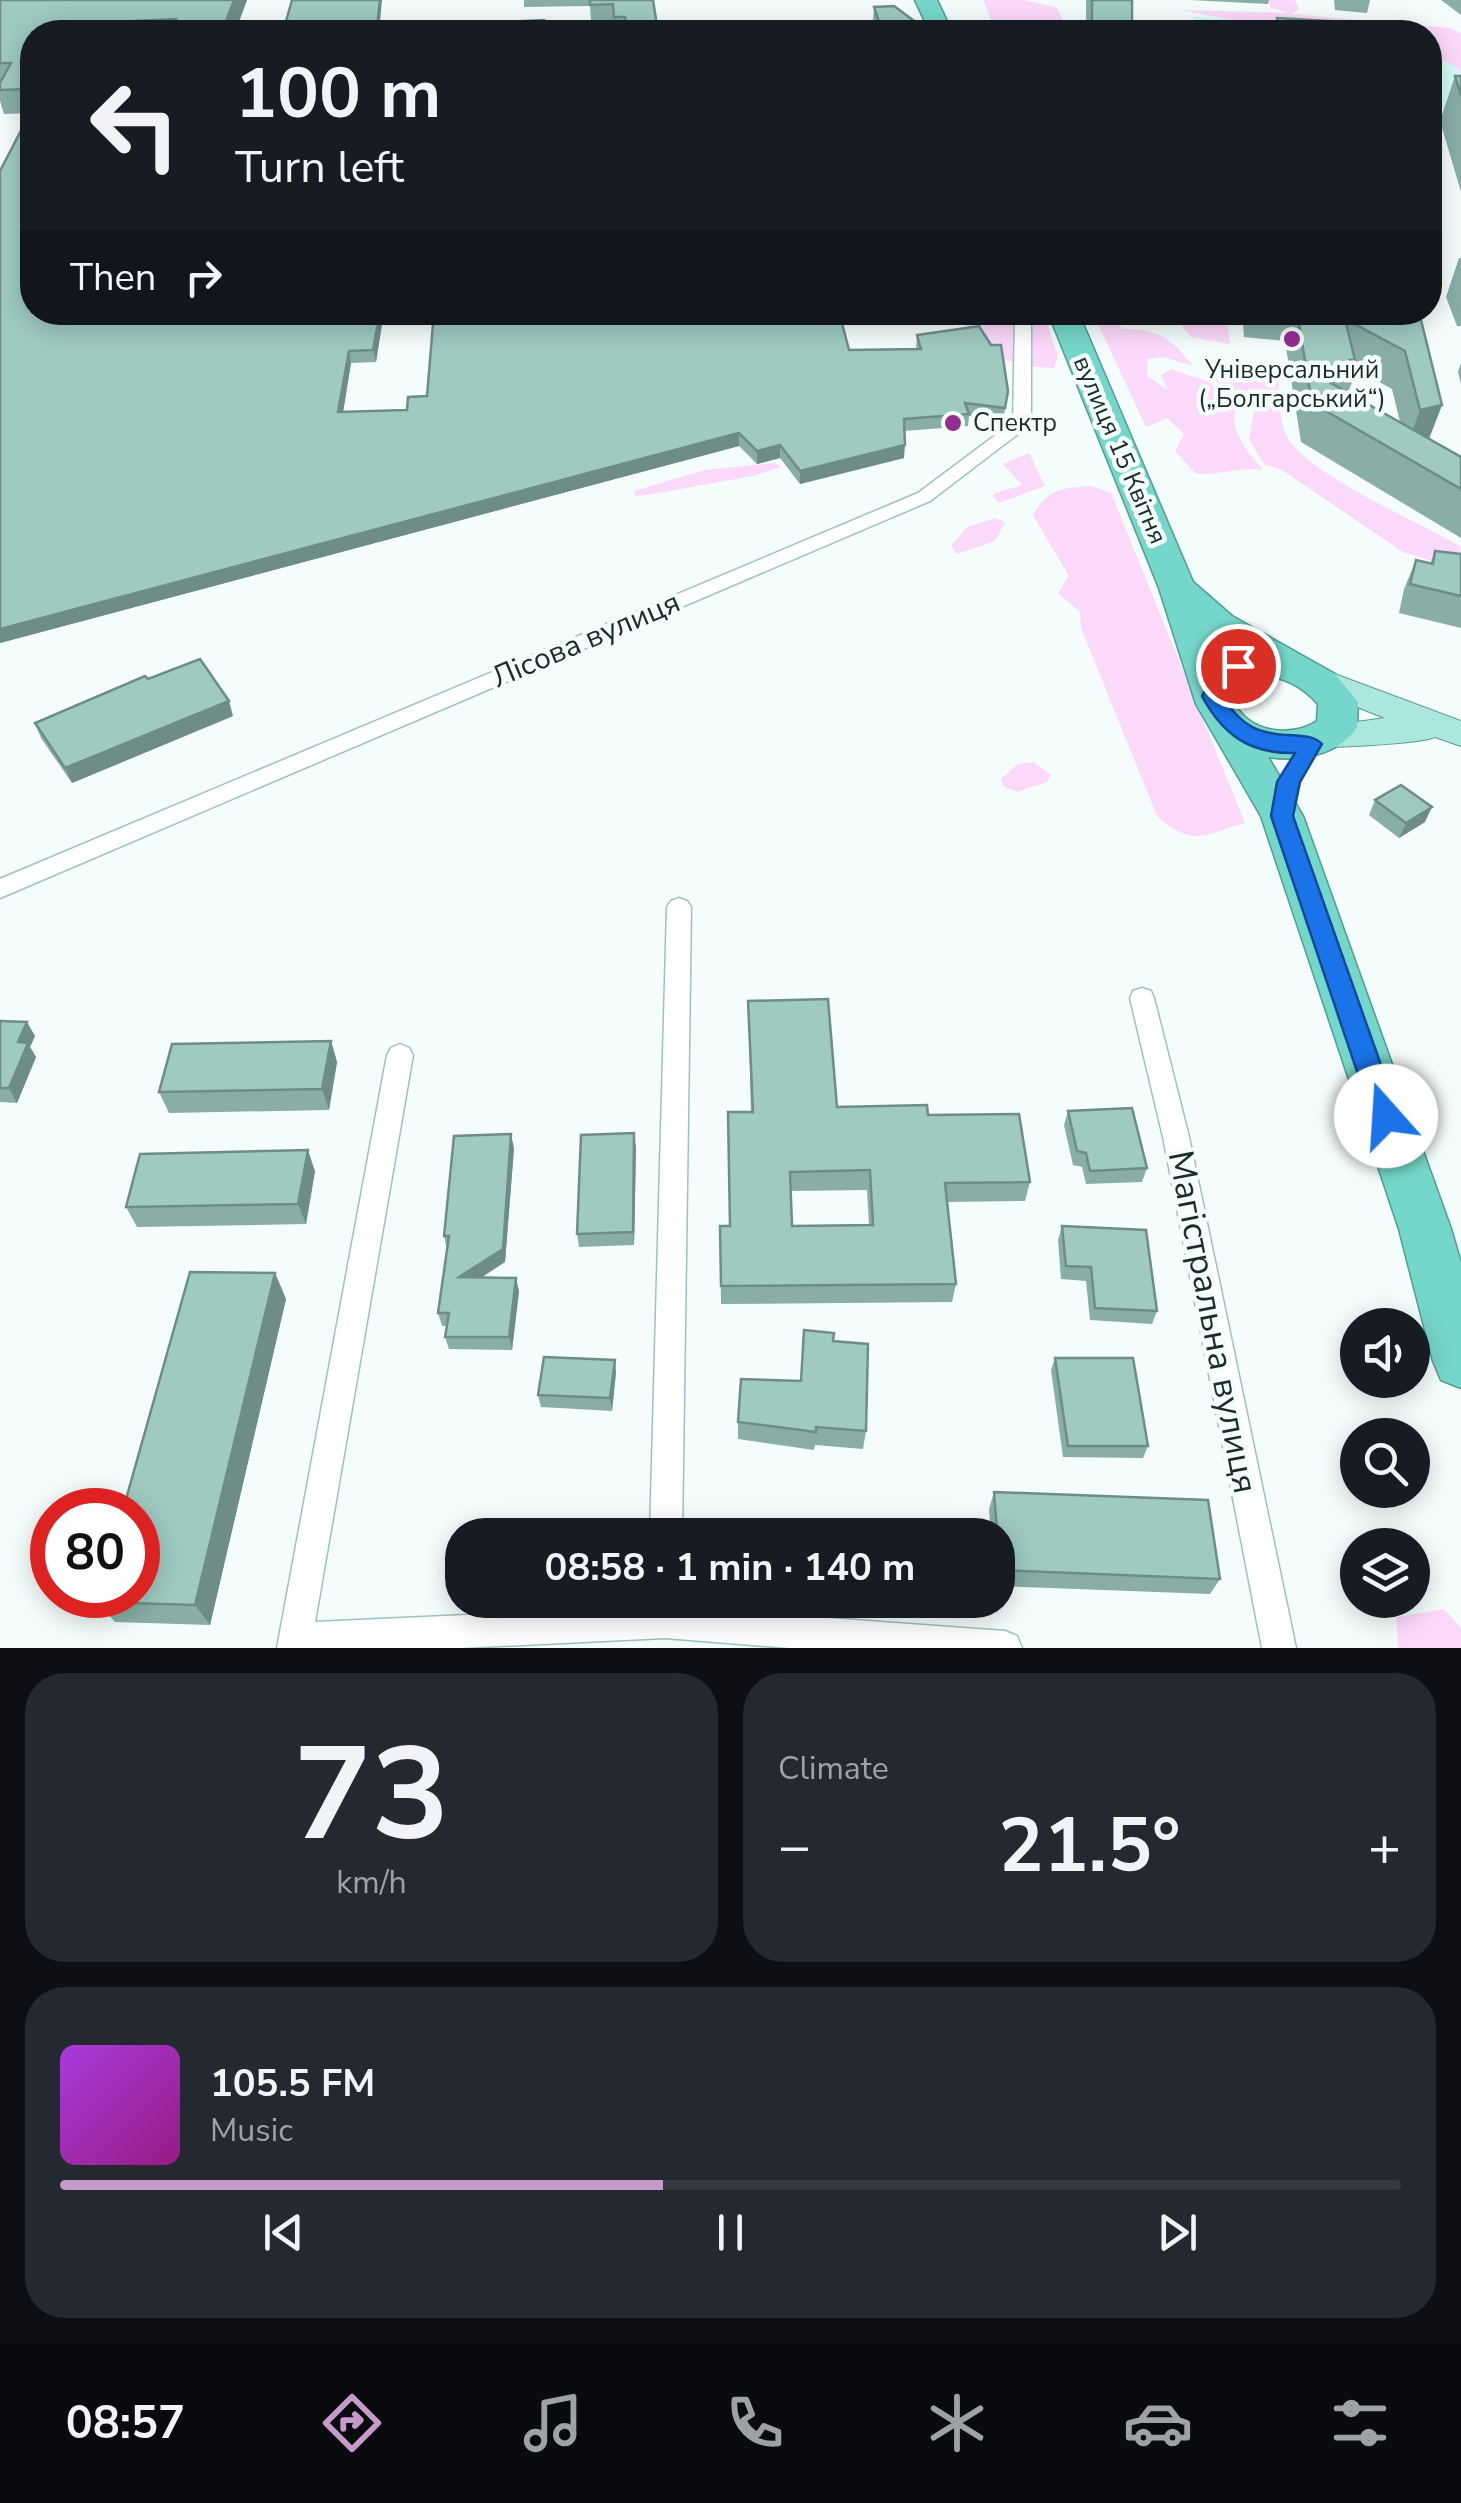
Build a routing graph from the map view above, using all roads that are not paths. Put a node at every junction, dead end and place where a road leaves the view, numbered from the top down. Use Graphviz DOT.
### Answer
graph roads {
  1 [pos="1023,325"];
  2 [pos="1067,325"];
  3 [pos="1177,588"];
  4 [pos="1306,673"];
  5 [pos="1220,710"];
  6 [pos="1460,734"];
  7 [pos="1319,741"];
  8 [pos="1282,816"];
  9 [pos="0,889"];
  10 [pos="679,907"];
  11 [pos="1142,998"];
  12 [pos="400,1055"];
  13 [pos="1461,1361"];
  14 [pos="666,1518"];
  15 [pos="584,1618"];
  16 [pos="729,1618"];
  17 [pos="296,1643"];
  18 [pos="1005,1648"];
  19 [pos="1280,1648"];
  1 -- 9 [label="street, Лісова вулиця"];
  2 -- 3 [label="highway, вулиця 15 Квітня"];
  3 -- 4 [label="highway, вулиця 15 Квітня"];
  3 -- 5 [label="highway, вулиця 15 Квітня"];
  4 -- 5 [label="highway"];
  4 -- 6 [label="main road"];
  4 -- 7 [label="highway"];
  5 -- 7 [label="highway"];
  5 -- 8 [label="highway, вулиця 15 Квітня"];
  6 -- 7 [label="main road"];
  7 -- 8 [label="highway"];
  8 -- 13 [label="highway, вулиця 15 Квітня"];
  10 -- 14 [label="street"];
  11 -- 19 [label="street, Магістральна вулиця"];
  12 -- 17 [label="street"];
  15 -- 17 [label="street"];
  16 -- 18 [label="street"];
}
